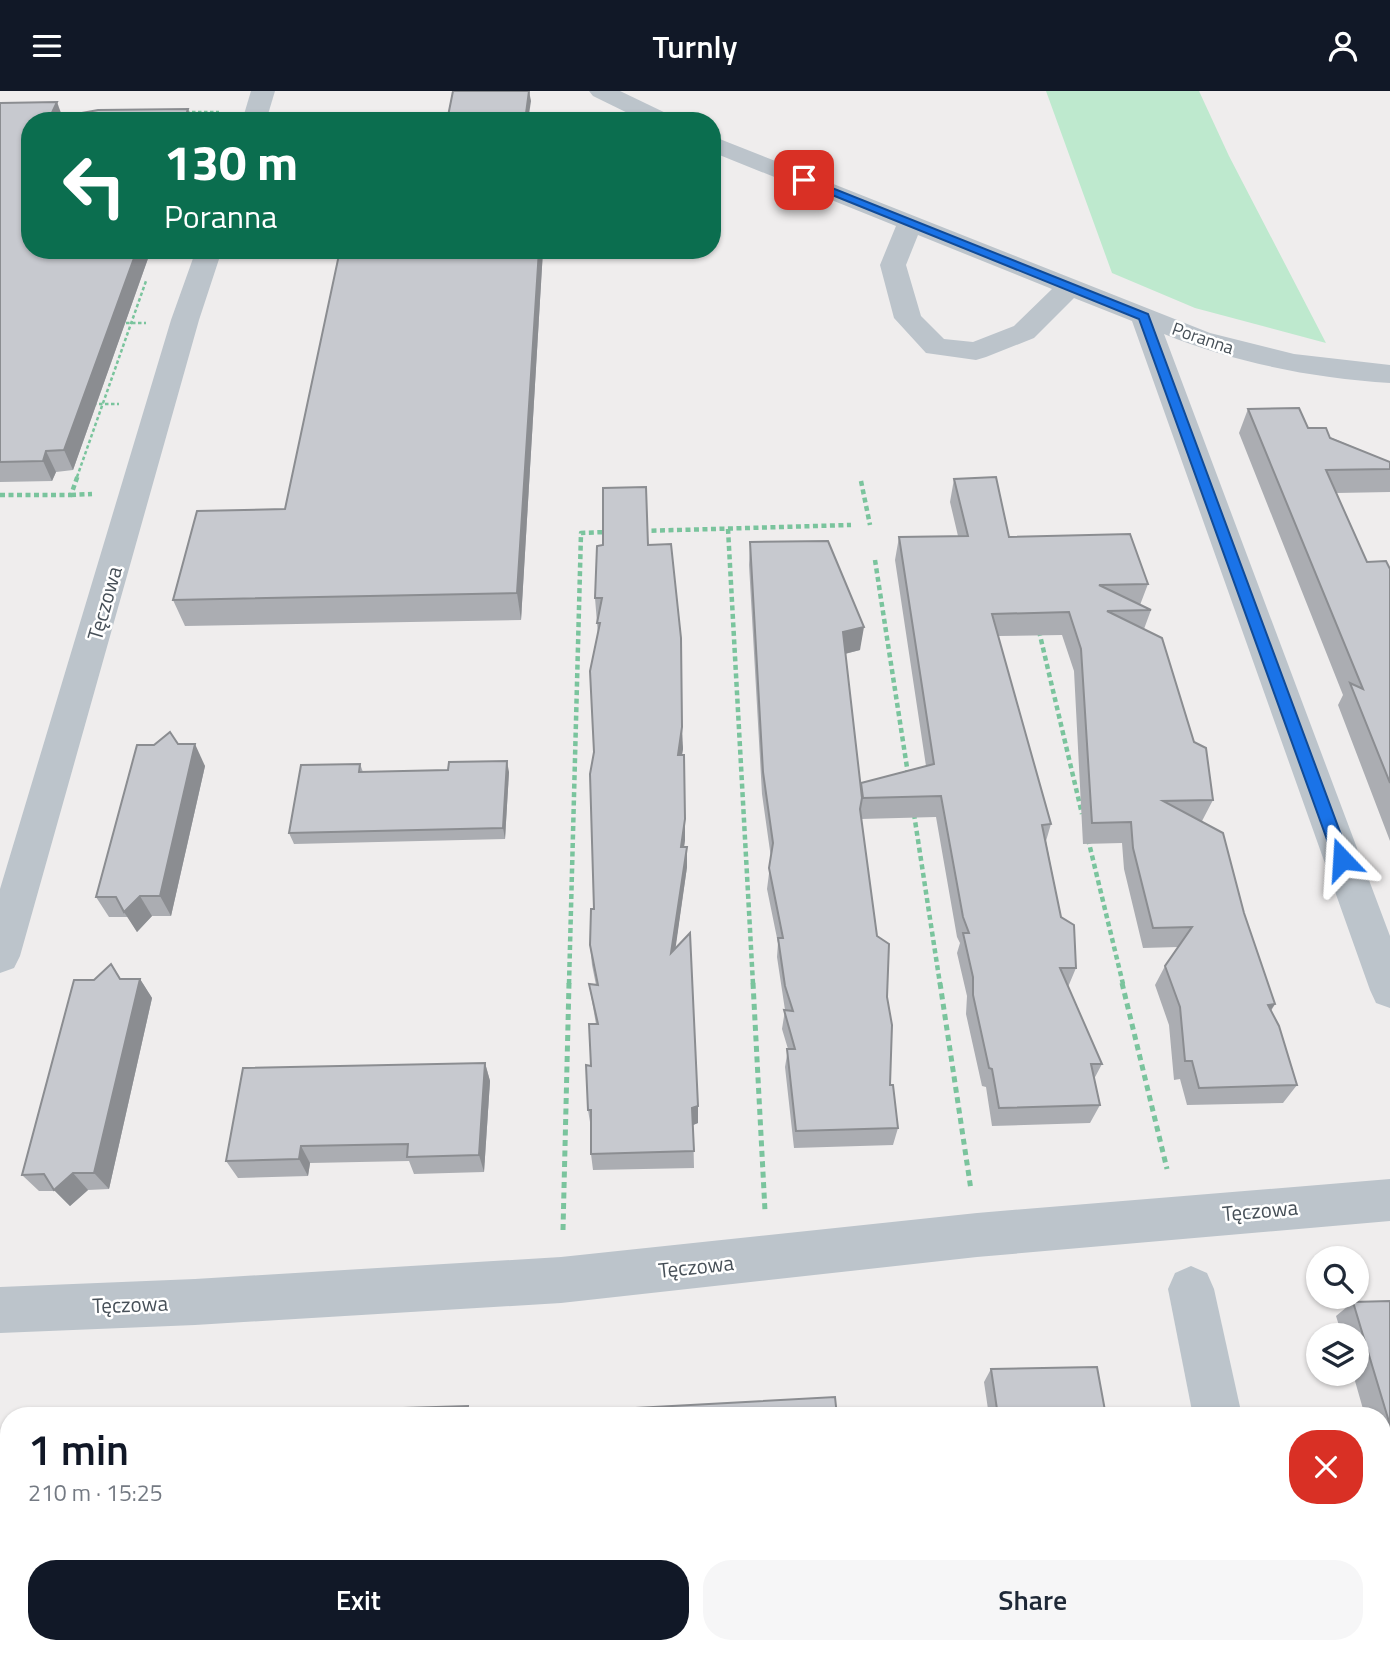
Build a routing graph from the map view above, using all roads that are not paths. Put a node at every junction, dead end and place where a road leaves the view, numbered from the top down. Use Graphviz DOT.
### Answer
graph roads {
  1 [pos="601,91"];
  2 [pos="644,112"];
  3 [pos="721,147"];
  4 [pos="910,223"];
  5 [pos="206,259"];
  6 [pos="1070,286"];
  7 [pos="1144,317"];
  8 [pos="1390,373"];
  9 [pos="0,956"];
  10 [pos="1390,990"];
  11 [pos="1390,1200"];
  12 [pos="1191,1289"];
  13 [pos="0,1310"];
  14 [pos="1216,1407"];
  1 -- 2 [label="street"];
  3 -- 4 [label="street, Poranna"];
  4 -- 6 [label="street, Poranna"];
  4 -- 6 [label="street"];
  5 -- 9 [label="street, Tęczowa"];
  6 -- 7 [label="street, Poranna"];
  7 -- 8 [label="street, Poranna"];
  7 -- 10 [label="street"];
  11 -- 13 [label="street, Tęczowa"];
  12 -- 14 [label="street"];
}
